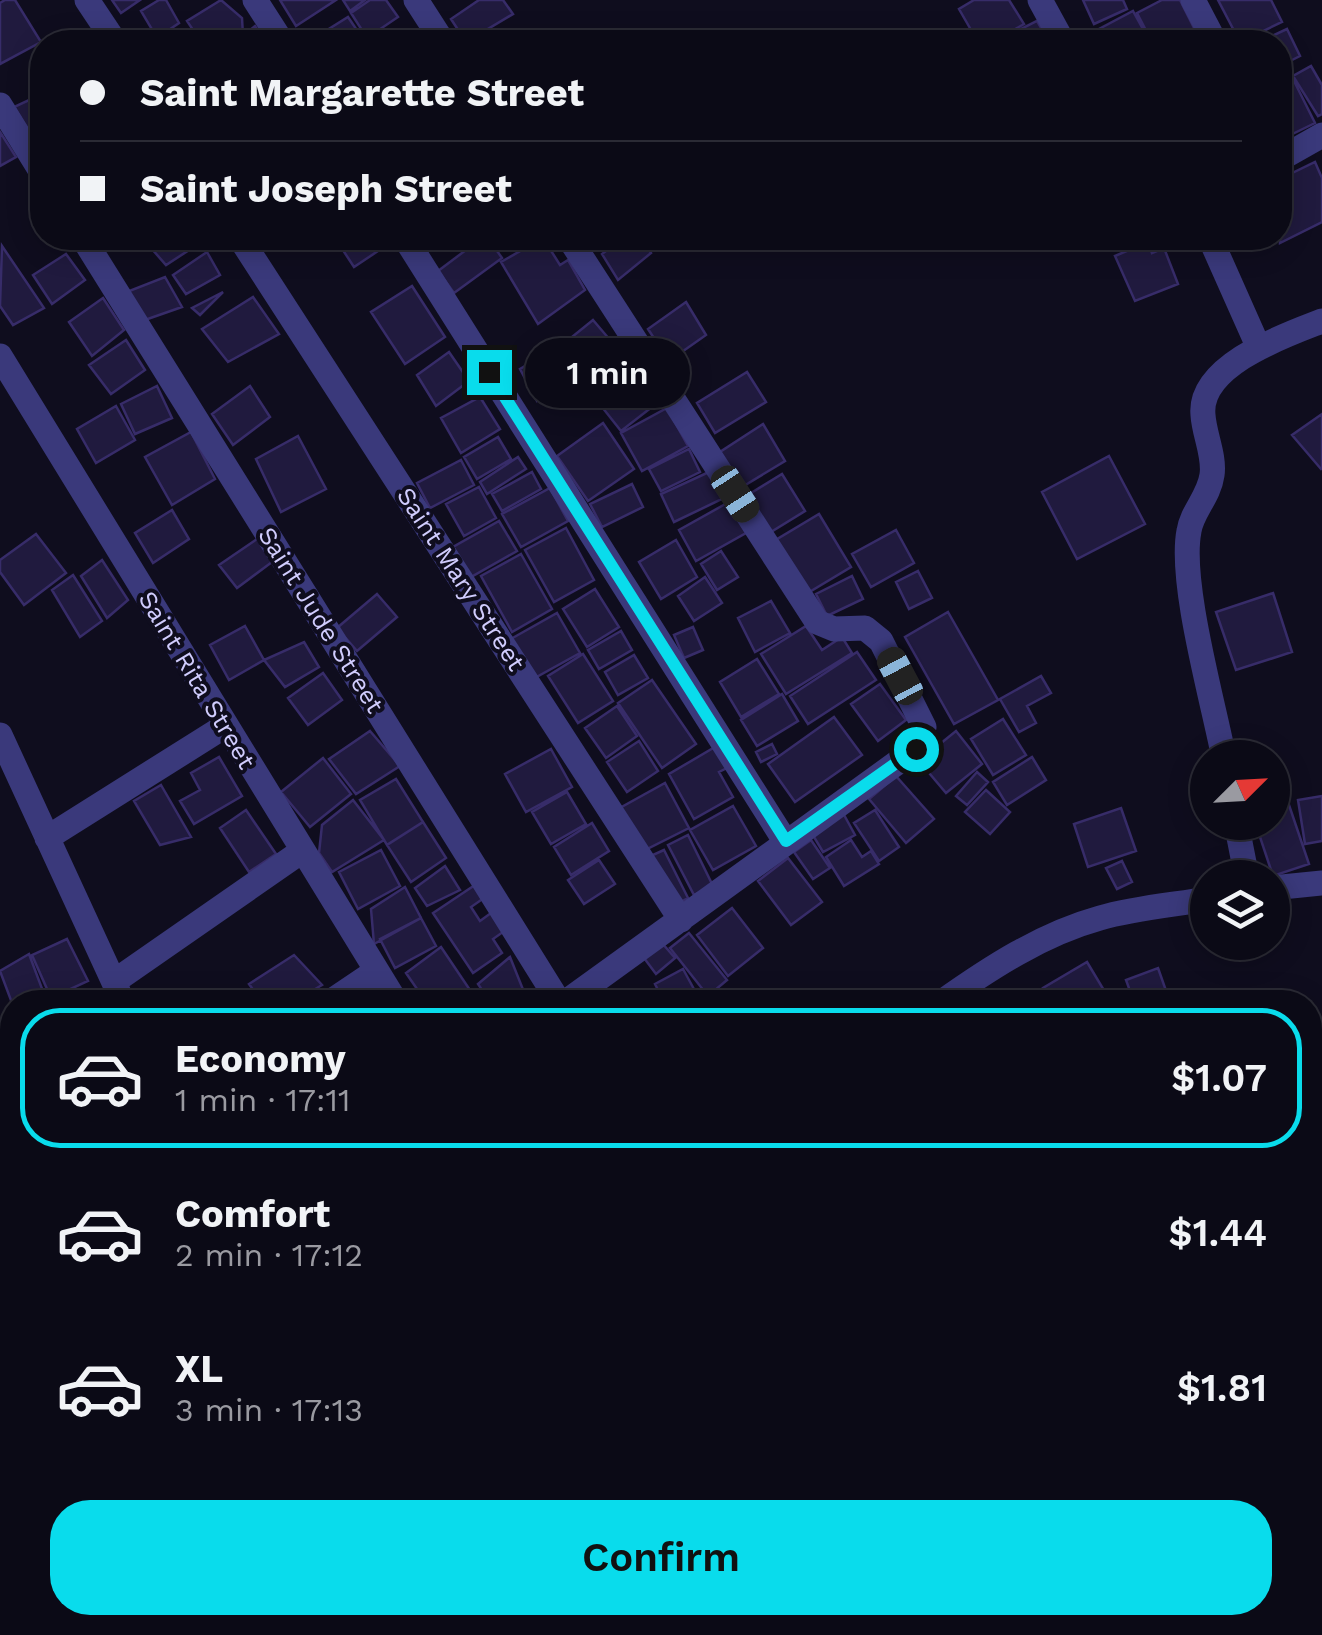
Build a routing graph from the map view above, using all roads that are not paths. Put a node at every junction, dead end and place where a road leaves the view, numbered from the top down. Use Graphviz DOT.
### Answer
graph roads {
  1 [pos="87,0"];
  2 [pos="255,0"];
  3 [pos="416,0"];
  4 [pos="1040,0"];
  5 [pos="1193,0"];
  6 [pos="106,30"];
  7 [pos="274,30"];
  8 [pos="435,30"];
  9 [pos="1056,30"];
  10 [pos="1209,30"];
  11 [pos="0,105"];
  12 [pos="1322,134"];
  13 [pos="1292,152"];
  14 [pos="30,154"];
  15 [pos="91,250"];
  16 [pos="248,250"];
  17 [pos="413,250"];
  18 [pos="577,250"];
  19 [pos="1215,250"];
  20 [pos="1322,321"];
  21 [pos="1258,346"];
  22 [pos="0,356"];
  23 [pos="225,726"];
  24 [pos="0,735"];
  25 [pos="1220,740"];
  26 [pos="46,838"];
  27 [pos="786,841"];
  28 [pos="302,850"];
  29 [pos="1322,883"];
  30 [pos="1290,886"];
  31 [pos="1190,902"];
  32 [pos="681,920"];
  33 [pos="376,971"];
  34 [pos="118,990"];
  35 [pos="122,990"];
  36 [pos="348,990"];
  37 [pos="388,990"];
  38 [pos="554,990"];
  39 [pos="579,990"];
  40 [pos="959,990"];
  1 -- 6 [label="street"];
  2 -- 7 [label="street"];
  3 -- 8 [label="street"];
  4 -- 9 [label="street"];
  5 -- 10 [label="street"];
  11 -- 14 [label="street"];
  12 -- 13 [label="street"];
  15 -- 38 [label="street, Saint Jude Street"];
  16 -- 32 [label="street, Saint Mary Street"];
  17 -- 27 [label="street"];
  18 -- 27 [label="street"];
  19 -- 21 [label="street"];
  20 -- 21 [label="street"];
  21 -- 25 [label="street"];
  22 -- 23 [label="street, Saint Rita Street"];
  23 -- 26 [label="street"];
  23 -- 28 [label="street, Saint Rita Street"];
  24 -- 26 [label="street"];
  26 -- 34 [label="street"];
  27 -- 32 [label="street"];
  28 -- 33 [label="street, Saint Rita Street"];
  28 -- 35 [label="street"];
  29 -- 30 [label="street"];
  31 -- 40 [label="street"];
  32 -- 39 [label="street"];
  33 -- 36 [label="street"];
  33 -- 37 [label="street, Saint Rita Street"];
}
